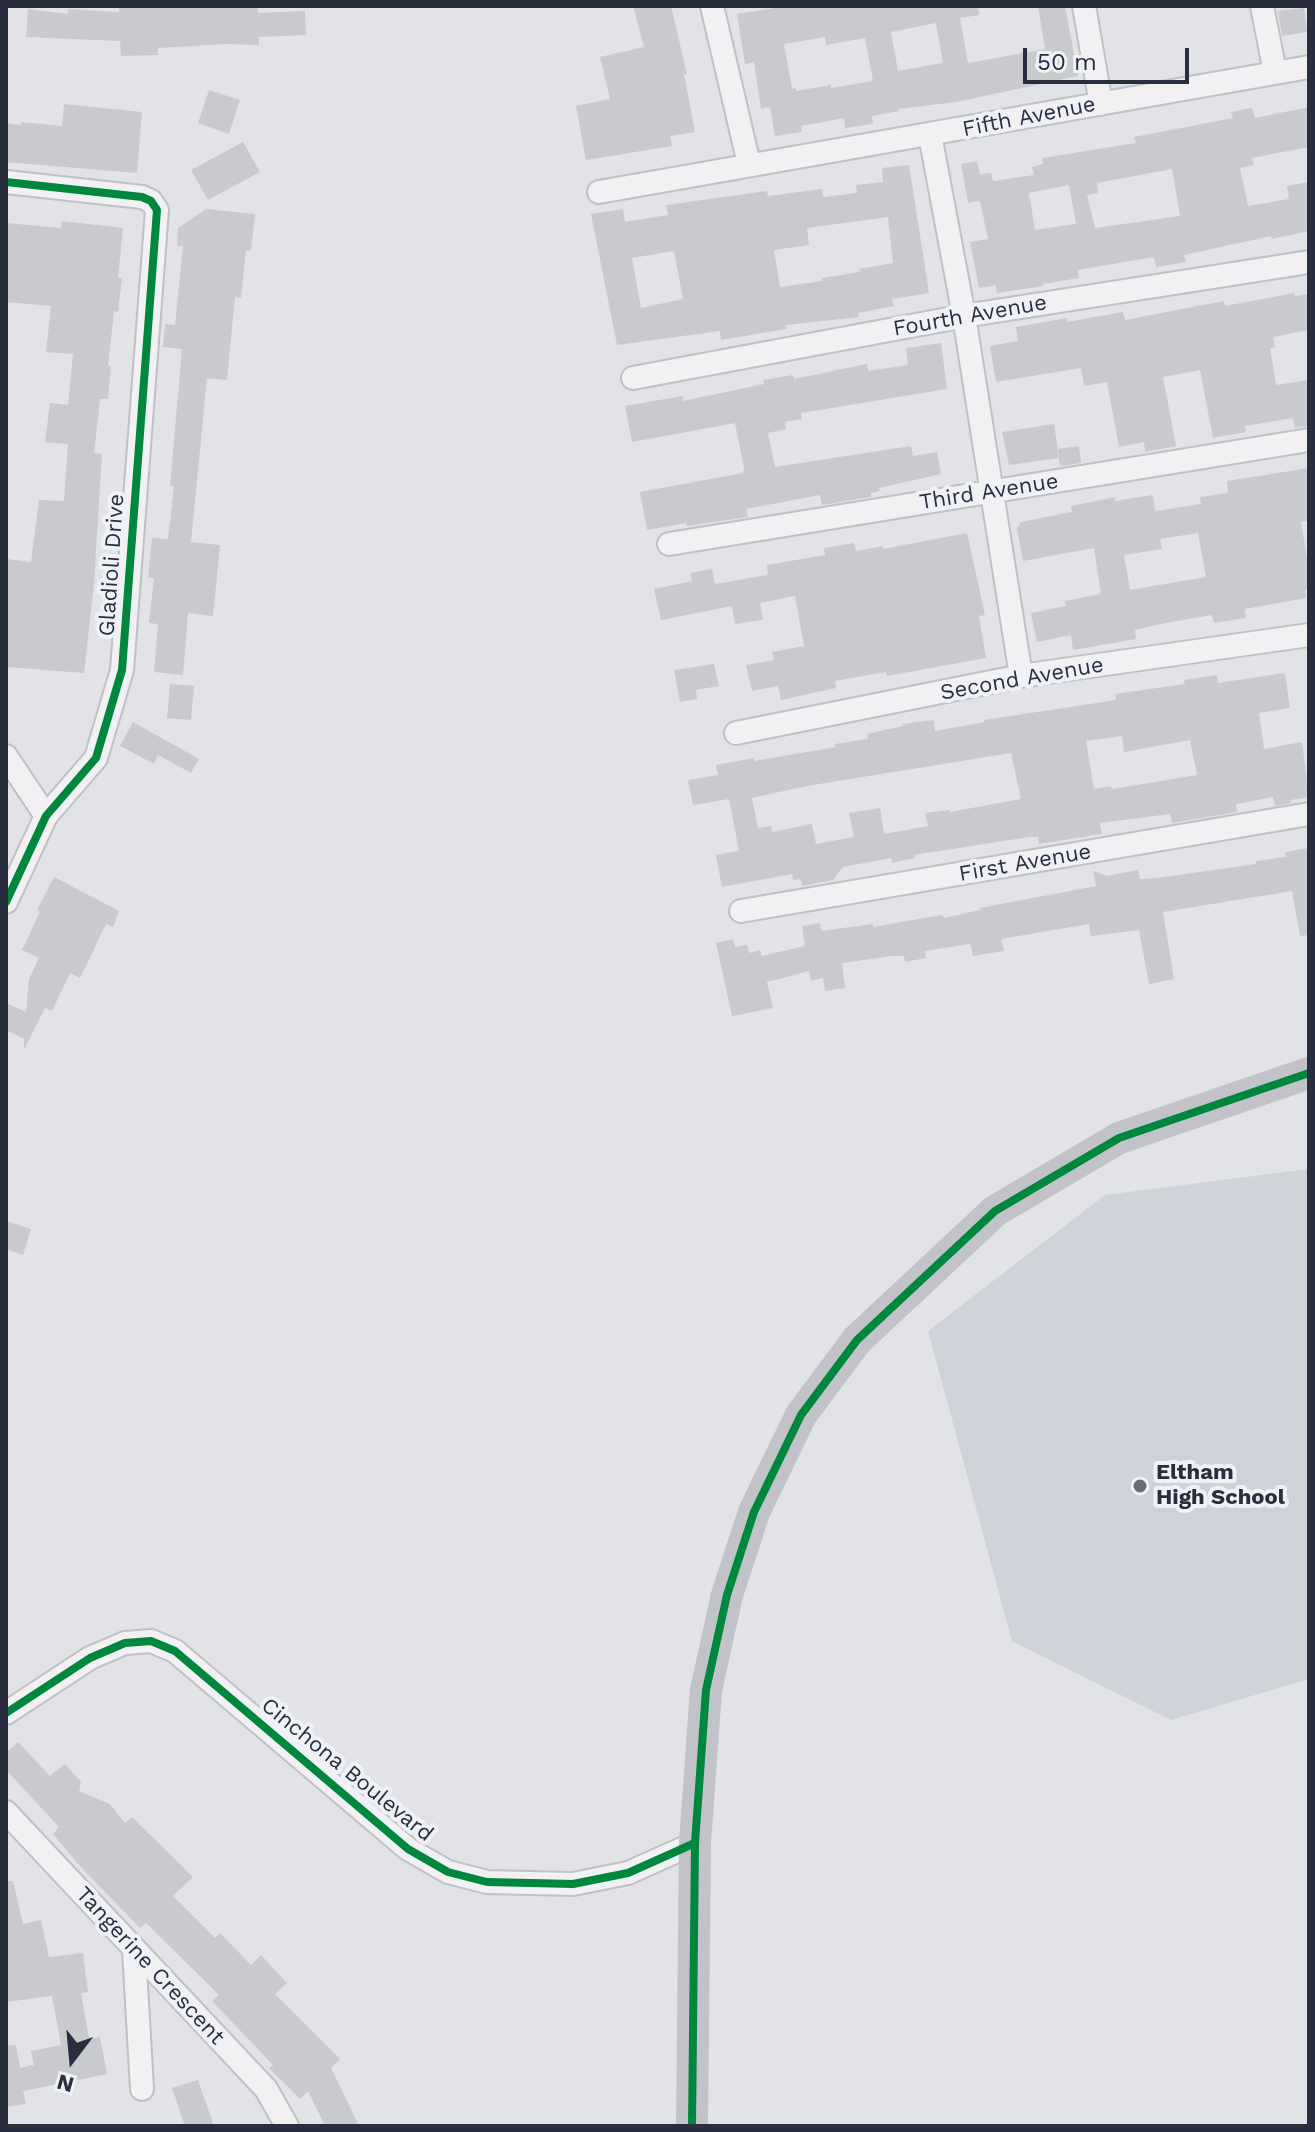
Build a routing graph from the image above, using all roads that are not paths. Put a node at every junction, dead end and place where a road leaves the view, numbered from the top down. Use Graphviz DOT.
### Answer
graph roads {
  1 [pos="712,6"];
  2 [pos="1084,6"];
  3 [pos="1262,6"];
  4 [pos="1309,67"];
  5 [pos="1275,72"];
  6 [pos="1101,104"];
  7 [pos="930,135"];
  8 [pos="749,164"];
  9 [pos="6,182"];
  10 [pos="599,192"];
  11 [pos="1309,262"];
  12 [pos="964,316"];
  13 [pos="633,378"];
  14 [pos="1309,440"];
  15 [pos="990,492"];
  16 [pos="669,544"];
  17 [pos="1309,635"];
  18 [pos="1021,676"];
  19 [pos="736,733"];
  20 [pos="6,756"];
  21 [pos="1309,814"];
  22 [pos="46,816"];
  23 [pos="6,902"];
  24 [pos="741,911"];
  25 [pos="1309,1073"];
  26 [pos="6,1713"];
  27 [pos="6,1812"];
  28 [pos="695,1843"];
  29 [pos="134,1950"];
  30 [pos="142,2089"];
  31 [pos="287,2126"];
  32 [pos="692,2126"];
  1 -- 8 [label="street"];
  2 -- 6 [label="street"];
  3 -- 5 [label="street"];
  4 -- 5 [label="street, Fifth Avenue"];
  5 -- 6 [label="street, Fifth Avenue"];
  6 -- 7 [label="street, Fifth Avenue"];
  7 -- 8 [label="street, Fifth Avenue"];
  7 -- 12 [label="street"];
  8 -- 10 [label="street, Fifth Avenue"];
  9 -- 22 [label="street, Gladioli Drive"];
  11 -- 12 [label="street, Fourth Avenue"];
  12 -- 13 [label="street, Fourth Avenue"];
  12 -- 15 [label="street"];
  14 -- 15 [label="street, Third Avenue"];
  15 -- 16 [label="street, Third Avenue"];
  15 -- 18 [label="street"];
  17 -- 18 [label="street, Second Avenue"];
  18 -- 19 [label="street, Second Avenue"];
  20 -- 22 [label="street"];
  21 -- 24 [label="street, First Avenue"];
  22 -- 23 [label="street, Gladioli Drive"];
  25 -- 28 [label="street"];
  26 -- 28 [label="street, Cinchona Boulevard"];
  27 -- 29 [label="street, Tangerine Crescent"];
  28 -- 32 [label="street"];
  29 -- 30 [label="street"];
  29 -- 31 [label="street, Tangerine Crescent"];
}
